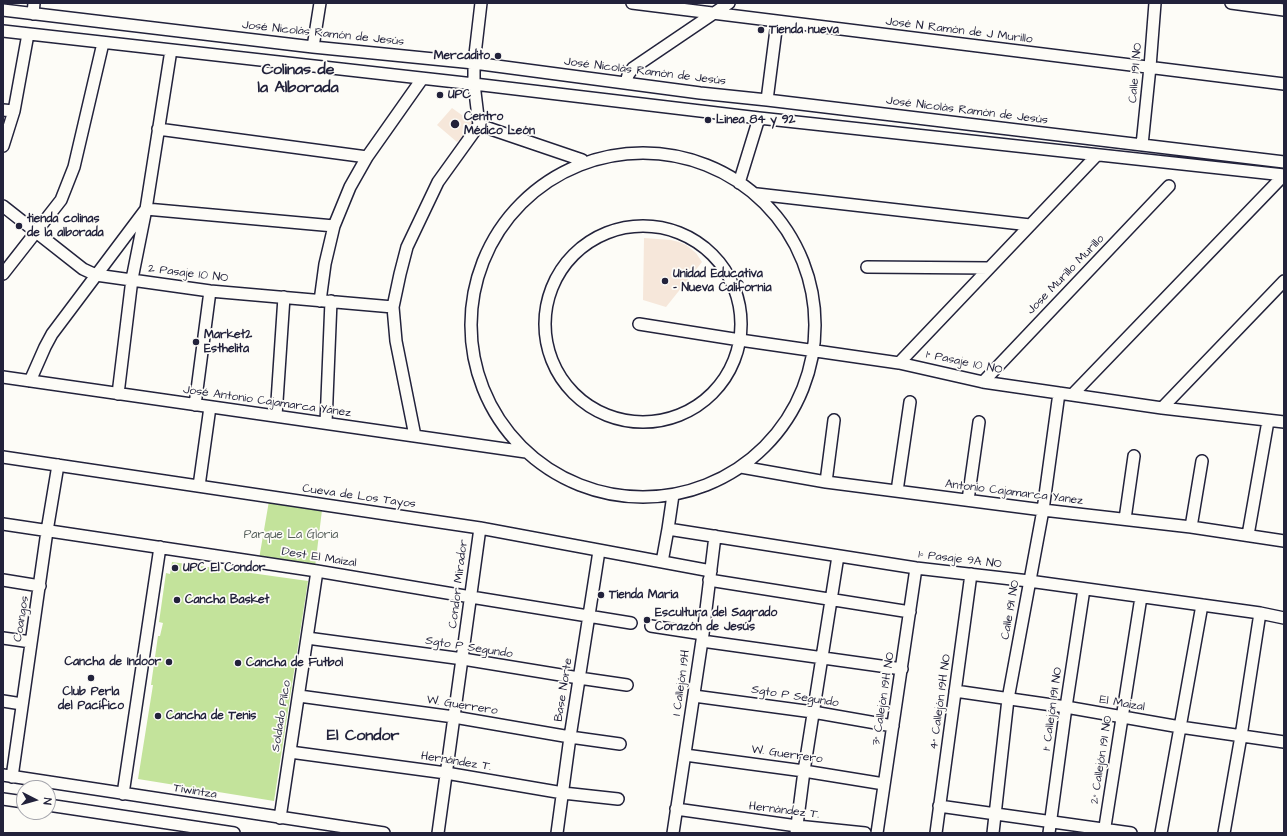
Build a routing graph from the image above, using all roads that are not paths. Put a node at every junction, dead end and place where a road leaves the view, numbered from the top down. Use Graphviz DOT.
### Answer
graph roads {
  1 [pos="320,3"];
  2 [pos="481,3"];
  3 [pos="632,3"];
  4 [pos="729,3"];
  5 [pos="1155,3"];
  6 [pos="1231,3"];
  7 [pos="34,9"];
  8 [pos="3,10"];
  9 [pos="1284,10"];
  10 [pos="713,13"];
  11 [pos="777,22"];
  12 [pos="3,31"];
  13 [pos="28,34"];
  14 [pos="103,43"];
  15 [pos="313,47"];
  16 [pos="171,50"];
  17 [pos="474,63"];
  18 [pos="1150,67"];
  19 [pos="422,79"];
  20 [pos="626,83"];
  21 [pos="474,84"];
  22 [pos="1284,84"];
  23 [pos="767,100"];
  24 [pos="8,111"];
  25 [pos="759,118"];
  26 [pos="479,125"];
  27 [pos="158,129"];
  28 [pos="1142,145"];
  29 [pos="3,146"];
  30 [pos="1097,155"];
  31 [pos="367,157"];
  32 [pos="582,160"];
  33 [pos="1284,162"];
  34 [pos="1284,175"];
  35 [pos="740,183"];
  36 [pos="1169,186"];
  37 [pos="757,194"];
  38 [pos="3,206"];
  39 [pos="146,209"];
  40 [pos="1030,225"];
  41 [pos="334,226"];
  42 [pos="36,233"];
  43 [pos="867,267"];
  44 [pos="989,268"];
  45 [pos="3,274"];
  46 [pos="96,275"];
  47 [pos="132,279"];
  48 [pos="1284,281"];
  49 [pos="210,291"];
  50 [pos="284,297"];
  51 [pos="326,301"];
  52 [pos="393,307"];
  53 [pos="639,324"];
  54 [pos="740,340"];
  55 [pos="814,350"];
  56 [pos="899,363"];
  57 [pos="3,377"];
  58 [pos="30,381"];
  59 [pos="983,382"];
  60 [pos="1060,393"];
  61 [pos="118,394"];
  62 [pos="1072,395"];
  63 [pos="910,402"];
  64 [pos="195,405"];
  65 [pos="210,407"];
  66 [pos="1162,408"];
  67 [pos="276,416"];
  68 [pos="834,420"];
  69 [pos="1268,421"];
  70 [pos="979,422"];
  71 [pos="1284,422"];
  72 [pos="326,423"];
  73 [pos="415,436"];
  74 [pos="526,452"];
  75 [pos="1134,456"];
  76 [pos="3,457"];
  77 [pos="1202,461"];
  78 [pos="58,465"];
  79 [pos="741,467"];
  80 [pos="826,482"];
  81 [pos="198,486"];
  82 [pos="898,491"];
  83 [pos="673,495"];
  84 [pos="968,500"];
  85 [pos="1043,510"];
  86 [pos="1125,519"];
  87 [pos="3,524"];
  88 [pos="1191,527"];
  89 [pos="480,528"];
  90 [pos="668,529"];
  91 [pos="47,531"];
  92 [pos="1248,535"];
  93 [pos="715,536"];
  94 [pos="1284,541"];
  95 [pos="160,547"];
  96 [pos="599,551"];
  97 [pos="838,556"];
  98 [pos="662,562"];
  99 [pos="916,568"];
  100 [pos="317,571"];
  101 [pos="971,574"];
  102 [pos="710,576"];
  103 [pos="3,580"];
  104 [pos="1029,581"];
  105 [pos="40,586"];
  106 [pos="1084,589"];
  107 [pos="471,597"];
  108 [pos="1141,597"];
  109 [pos="831,600"];
  110 [pos="1202,606"];
  111 [pos="910,612"];
  112 [pos="1260,613"];
  113 [pos="588,616"];
  114 [pos="1284,618"];
  115 [pos="631,622"];
  116 [pos="651,626"];
  117 [pos="702,637"];
  118 [pos="3,638"];
  119 [pos="307,638"];
  120 [pos="31,642"];
  121 [pos="821,658"];
  122 [pos="462,659"];
  123 [pos="902,669"];
  124 [pos="579,678"];
  125 [pos="627,685"];
  126 [pos="955,692"];
  127 [pos="299,696"];
  128 [pos="694,696"];
  129 [pos="1008,699"];
  130 [pos="3,701"];
  131 [pos="22,704"];
  132 [pos="1066,707"];
  133 [pos="813,712"];
  134 [pos="454,717"];
  135 [pos="1122,717"];
  136 [pos="893,726"];
  137 [pos="1180,727"];
  138 [pos="1241,736"];
  139 [pos="570,737"];
  140 [pos="1284,742"];
  141 [pos="620,744"];
  142 [pos="290,752"];
  143 [pos="685,754"];
  144 [pos="804,770"];
  145 [pos="446,773"];
  146 [pos="7,776"];
  147 [pos="884,784"];
  148 [pos="563,793"];
  149 [pos="123,794"];
  150 [pos="3,799"];
  151 [pos="618,799"];
  152 [pos="16,801"];
  153 [pos="56,806"];
  154 [pos="939,806"];
  155 [pos="676,809"];
  156 [pos="995,813"];
  157 [pos="280,818"];
  158 [pos="1051,821"];
  159 [pos="324,829"];
  160 [pos="796,830"];
  161 [pos="1105,831"];
  162 [pos="234,833"];
  163 [pos="384,833"];
  164 [pos="438,833"];
  165 [pos="557,833"];
  166 [pos="673,833"];
  167 [pos="865,833"];
  168 [pos="877,833"];
  169 [pos="936,833"];
  170 [pos="993,833"];
  171 [pos="1050,833"];
  172 [pos="1131,833"];
  173 [pos="1161,833"];
  174 [pos="1224,833"];
  1 -- 15 [label="street"];
  2 -- 17 [label="street"];
  3 -- 10 [label="street, José N Ramón de J Murillo"];
  4 -- 10 [label="street"];
  5 -- 18 [label="street, Calle 19I NO"];
  6 -- 9 [label="street"];
  7 -- 8 [label="street, José Nicolás Ramón de Jesús"];
  7 -- 15 [label="street, José Nicolás Ramón de Jesús"];
  10 -- 11 [label="street, José N Ramón de J Murillo"];
  10 -- 20 [label="street"];
  11 -- 18 [label="street, José N Ramón de J Murillo"];
  11 -- 23 [label="street"];
  12 -- 13 [label="street"];
  13 -- 14 [label="street"];
  13 -- 24 [label="street"];
  14 -- 16 [label="street"];
  14 -- 42 [label="street"];
  15 -- 17 [label="street, José Nicolás Ramón de Jesús"];
  16 -- 19 [label="street"];
  16 -- 27 [label="street"];
  17 -- 20 [label="street, José Nicolás Ramón de Jesús"];
  17 -- 21 [label="street"];
  18 -- 22 [label="street, José N Ramón de J Murillo"];
  18 -- 28 [label="street, Calle 19I NO"];
  19 -- 21 [label="street"];
  19 -- 31 [label="street"];
  20 -- 23 [label="street, José Nicolás Ramón de Jesús"];
  21 -- 25 [label="street"];
  21 -- 26 [label="street"];
  23 -- 28 [label="street, José Nicolás Ramón de Jesús"];
  24 -- 29 [label="street"];
  25 -- 30 [label="street"];
  25 -- 35 [label="street"];
  26 -- 32 [label="street"];
  26 -- 52 [label="street"];
  27 -- 31 [label="street"];
  27 -- 39 [label="street"];
  28 -- 33 [label="street, José Nicolás Ramón de Jesús"];
  30 -- 34 [label="street"];
  30 -- 40 [label="street"];
  31 -- 41 [label="street"];
  32 -- 35 [label="street"];
  32 -- 74 [label="street"];
  34 -- 62 [label="street"];
  35 -- 37 [label="street"];
  36 -- 59 [label="street, Jose Murillo Murillo"];
  37 -- 40 [label="street"];
  37 -- 55 [label="street"];
  38 -- 42 [label="street, 2 Pasaje 10 NO"];
  39 -- 41 [label="street"];
  39 -- 46 [label="street"];
  39 -- 47 [label="street"];
  40 -- 44 [label="street"];
  41 -- 51 [label="street"];
  42 -- 45 [label="street"];
  42 -- 46 [label="street, 2 Pasaje 10 NO"];
  43 -- 44 [label="street"];
  44 -- 56 [label="street"];
  46 -- 47 [label="street, 2 Pasaje 10 NO"];
  46 -- 58 [label="street"];
  47 -- 49 [label="street, 2 Pasaje 10 NO"];
  47 -- 61 [label="street"];
  48 -- 66 [label="street"];
  49 -- 50 [label="street, 2 Pasaje 10 NO"];
  49 -- 64 [label="street"];
  50 -- 51 [label="street, 2 Pasaje 10 NO"];
  50 -- 67 [label="street"];
  51 -- 52 [label="street, 2 Pasaje 10 NO"];
  51 -- 72 [label="street"];
  52 -- 73 [label="street"];
  53 -- 54 [label="street, 1° Pasaje 10 NO"];
  54 -- 54 [label="street"];
  54 -- 55 [label="street, 1° Pasaje 10 NO"];
  55 -- 56 [label="street, 1° Pasaje 10 NO"];
  55 -- 79 [label="street"];
  56 -- 59 [label="street, 1° Pasaje 10 NO"];
  57 -- 58 [label="street, José Antonio Cajamarca Yánez"];
  58 -- 61 [label="street, José Antonio Cajamarca Yánez"];
  59 -- 60 [label="street, 1° Pasaje 10 NO"];
  60 -- 62 [label="street, 1° Pasaje 10 NO"];
  60 -- 85 [label="street, Calle 19I NO"];
  61 -- 64 [label="street, José Antonio Cajamarca Yánez"];
  62 -- 66 [label="street, 1° Pasaje 10 NO"];
  63 -- 82 [label="street"];
  64 -- 65 [label="street, José Antonio Cajamarca Yánez"];
  65 -- 67 [label="street, José Antonio Cajamarca Yánez"];
  65 -- 81 [label="street"];
  66 -- 69 [label="street, 1° Pasaje 10 NO"];
  67 -- 72 [label="street, José Antonio Cajamarca Yánez"];
  68 -- 80 [label="street"];
  69 -- 71 [label="street, 1° Pasaje 10 NO"];
  69 -- 92 [label="street"];
  70 -- 84 [label="street"];
  72 -- 73 [label="street, José Antonio Cajamarca Yánez"];
  73 -- 74 [label="street, José Antonio Cajamarca Yánez"];
  74 -- 83 [label="street"];
  75 -- 86 [label="street"];
  76 -- 78 [label="street, Cueva de Los Tayos"];
  77 -- 88 [label="street"];
  78 -- 81 [label="street, Cueva de Los Tayos"];
  78 -- 91 [label="street, Coangos"];
  79 -- 80 [label="street, Antonio Cajamarca Yanez"];
  79 -- 83 [label="street"];
  80 -- 82 [label="street, Antonio Cajamarca Yanez"];
  81 -- 89 [label="street, Cueva de Los Tayos"];
  82 -- 84 [label="street, Antonio Cajamarca Yanez"];
  83 -- 90 [label="street"];
  84 -- 85 [label="street, Antonio Cajamarca Yanez"];
  85 -- 86 [label="street, Antonio Cajamarca Yanez"];
  85 -- 104 [label="street, Calle 19I NO"];
  86 -- 88 [label="street, Antonio Cajamarca Yanez"];
  87 -- 91 [label="street, Dest El Maizal"];
  88 -- 92 [label="street, Antonio Cajamarca Yanez"];
  89 -- 96 [label="street, Cueva de Los Tayos"];
  89 -- 107 [label="street, Condor Mirador"];
  90 -- 93 [label="street, 1º Pasaje 9A NO"];
  90 -- 98 [label="street"];
  91 -- 95 [label="street, Dest El Maizal"];
  91 -- 105 [label="street, Coangos"];
  92 -- 94 [label="street, Antonio Cajamarca Yanez"];
  93 -- 97 [label="street, 1º Pasaje 9A NO"];
  93 -- 102 [label="street, 1 Callejón 19H"];
  95 -- 100 [label="street, Dest El Maizal"];
  95 -- 149 [label="street"];
  96 -- 98 [label="street, Cueva de Los Tayos"];
  96 -- 113 [label="street, Base Norte"];
  97 -- 99 [label="street, 1º Pasaje 9A NO"];
  97 -- 109 [label="street"];
  98 -- 102 [label="street, Cueva de Los Tayos"];
  99 -- 101 [label="street, 1º Pasaje 9A NO"];
  99 -- 111 [label="street, 3° Callejón 19H NO"];
  100 -- 107 [label="street, Dest El Maizal"];
  100 -- 119 [label="street, Soldado Pilco"];
  101 -- 104 [label="street, 1º Pasaje 9A NO"];
  101 -- 126 [label="street, 4° Callejón 19H NO"];
  102 -- 109 [label="street, Cueva de Los Tayos"];
  102 -- 117 [label="street, 1 Callejón 19H"];
  103 -- 105 [label="street"];
  104 -- 106 [label="street, 1º Pasaje 9A NO"];
  104 -- 129 [label="street, Calle 19I NO"];
  105 -- 120 [label="street, Coangos"];
  106 -- 108 [label="street, 1º Pasaje 9A NO"];
  106 -- 132 [label="street, 1° Callejón 19I NO"];
  107 -- 113 [label="street, Dest El Maizal"];
  107 -- 122 [label="street, Condor Mirador"];
  108 -- 110 [label="street, 1º Pasaje 9A NO"];
  108 -- 135 [label="street, 2° Callejón 19I NO"];
  109 -- 111 [label="street, Cueva de Los Tayos"];
  109 -- 121 [label="street"];
  110 -- 112 [label="street, 1º Pasaje 9A NO"];
  110 -- 137 [label="street"];
  111 -- 123 [label="street, 3° Callejón 19H NO"];
  112 -- 114 [label="street, 1º Pasaje 9A NO"];
  112 -- 138 [label="street"];
  113 -- 115 [label="street, Dest El Maizal"];
  113 -- 124 [label="street, Base Norte"];
  116 -- 117 [label="street"];
  117 -- 121 [label="street"];
  117 -- 128 [label="street, 1 Callejón 19H"];
  118 -- 120 [label="street"];
  119 -- 122 [label="street, Sgto P Segundo"];
  119 -- 127 [label="street, Soldado Pilco"];
  120 -- 131 [label="street, Coangos"];
  121 -- 123 [label="street"];
  121 -- 133 [label="street"];
  122 -- 124 [label="street, Sgto P Segundo"];
  122 -- 134 [label="street, Condor Mirador"];
  123 -- 136 [label="street, 3° Callejón 19H NO"];
  124 -- 125 [label="street, Sgto P Segundo"];
  124 -- 139 [label="street, Base Norte"];
  126 -- 129 [label="street, El Maizal"];
  126 -- 154 [label="street, 4° Callejón 19H NO"];
  127 -- 134 [label="street, W. Guerrero"];
  127 -- 142 [label="street, Soldado Pilco"];
  128 -- 133 [label="street, Sgto P Segundo"];
  128 -- 143 [label="street, 1 Callejón 19H"];
  129 -- 132 [label="street, El Maizal"];
  129 -- 156 [label="street, Calle 19I NO"];
  130 -- 131 [label="street"];
  131 -- 146 [label="street, Coangos"];
  132 -- 135 [label="street, El Maizal"];
  132 -- 158 [label="street, 1° Callejón 19I NO"];
  133 -- 136 [label="street, Sgto P Segundo"];
  133 -- 144 [label="street"];
  134 -- 139 [label="street, W. Guerrero"];
  134 -- 145 [label="street, Condor Mirador"];
  135 -- 137 [label="street, El Maizal"];
  135 -- 161 [label="street, 2° Callejón 19I NO"];
  136 -- 147 [label="street, 3° Callejón 19H NO"];
  137 -- 138 [label="street, El Maizal"];
  137 -- 173 [label="street"];
  138 -- 140 [label="street, El Maizal"];
  138 -- 174 [label="street"];
  139 -- 141 [label="street, W. Guerrero"];
  139 -- 148 [label="street, Base Norte"];
  142 -- 145 [label="street, Hernández T."];
  142 -- 157 [label="street, Soldado Pilco"];
  143 -- 144 [label="street, W. Guerrero"];
  143 -- 155 [label="street, 1 Callejón 19H"];
  144 -- 147 [label="street, W. Guerrero"];
  144 -- 160 [label="street"];
  145 -- 148 [label="street, Hernández T."];
  145 -- 164 [label="street, Condor Mirador"];
  146 -- 149 [label="street, Tiwintza"];
  147 -- 168 [label="street, 3° Callejón 19H NO"];
  148 -- 151 [label="street, Hernández T."];
  148 -- 165 [label="street, Base Norte"];
  149 -- 157 [label="street, Tiwintza"];
  150 -- 152 [label="street"];
  153 -- 162 [label="street"];
  154 -- 156 [label="street"];
  154 -- 169 [label="street, 4° Callejón 19H NO"];
  155 -- 160 [label="street, Hernández T."];
  155 -- 166 [label="street, 1 Callejón 19H"];
  156 -- 158 [label="street"];
  156 -- 170 [label="street, Calle 19I NO"];
  157 -- 159 [label="street, Tiwintza"];
  158 -- 161 [label="street"];
  158 -- 171 [label="street, 1° Callejón 19I NO"];
  159 -- 163 [label="street, Tiwintza"];
  160 -- 167 [label="street, Hernández T."];
  161 -- 172 [label="street"];
}
